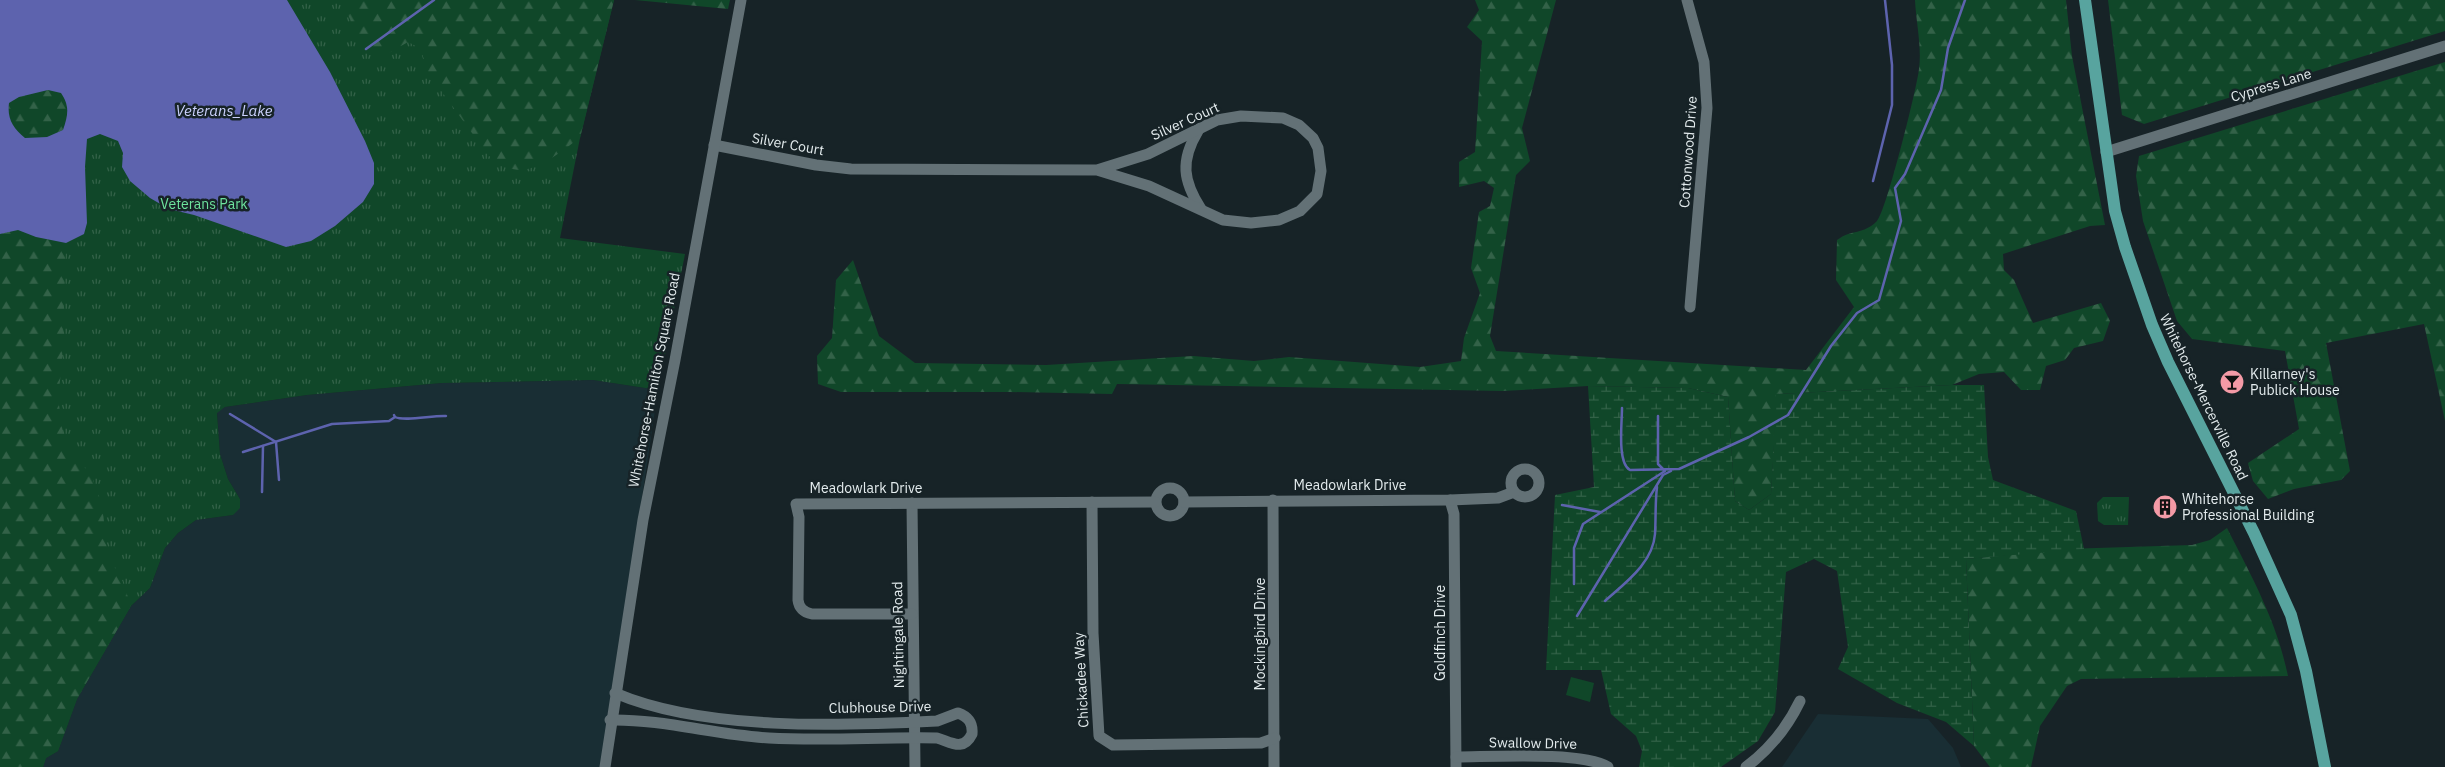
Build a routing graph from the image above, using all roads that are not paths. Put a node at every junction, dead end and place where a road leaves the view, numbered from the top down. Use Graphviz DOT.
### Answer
graph roads {
  1 [pos="741,0"];
  2 [pos="1687,0"];
  3 [pos="2085,0"];
  4 [pos="2445,46"];
  5 [pos="1198,131"];
  6 [pos="714,145"];
  7 [pos="2106,152"];
  8 [pos="1097,170"];
  9 [pos="1201,209"];
  10 [pos="1690,307"];
  11 [pos="1514,492"];
  12 [pos="1273,500"];
  13 [pos="1450,500"];
  14 [pos="1092,502"];
  15 [pos="1156,502"];
  16 [pos="1184,502"];
  17 [pos="912,503"];
  18 [pos="912,614"];
  19 [pos="614,694"];
  20 [pos="1800,701"];
  21 [pos="678,711"];
  22 [pos="716,717"];
  23 [pos="610,720"];
  24 [pos="914,722"];
  25 [pos="676,726"];
  26 [pos="713,732"];
  27 [pos="914,738"];
  28 [pos="1275,738"];
  29 [pos="1456,762"];
  30 [pos="604,767"];
  31 [pos="915,767"];
  32 [pos="1274,767"];
  33 [pos="1608,767"];
  34 [pos="1746,767"];
  35 [pos="2325,767"];
  1 -- 6 [label="street, Whitehorse-Hamilton Square Road"];
  2 -- 10 [label="street, Cottonwood Drive"];
  3 -- 7 [label="main road, Whitehorse-Mercerville Road"];
  4 -- 7 [label="street, Cypress Lane"];
  5 -- 8 [label="street, Silver Court"];
  5 -- 9 [label="street"];
  5 -- 9 [label="street, Silver Court"];
  6 -- 8 [label="street, Silver Court"];
  6 -- 19 [label="street, Whitehorse-Hamilton Square Road"];
  7 -- 35 [label="main road, Whitehorse-Mercerville Road"];
  8 -- 9 [label="street, Silver Court"];
  11 -- 13 [label="street, Meadowlark Drive"];
  12 -- 13 [label="street, Meadowlark Drive"];
  12 -- 16 [label="street, Meadowlark Drive"];
  12 -- 28 [label="street, Mockingbird Drive"];
  13 -- 29 [label="street, Goldfinch Drive"];
  14 -- 15 [label="street, Meadowlark Drive"];
  14 -- 17 [label="street, Meadowlark Drive"];
  14 -- 28 [label="street, Chickadee Way"];
  15 -- 16 [label="street"];
  15 -- 16 [label="street"];
  17 -- 18 [label="street, Nightingale Road"];
  17 -- 18 [label="street, Meadowlark Drive"];
  18 -- 24 [label="street, Nightingale Road"];
  19 -- 21 [label="street, Clubhouse Drive"];
  19 -- 23 [label="street, Whitehorse-Hamilton Square Road"];
  20 -- 34 [label="street"];
  21 -- 22 [label="street, Clubhouse Drive"];
  21 -- 25 [label="street"];
  22 -- 24 [label="street, Clubhouse Drive"];
  22 -- 26 [label="street"];
  23 -- 25 [label="street, Clubhouse Drive"];
  23 -- 30 [label="street, Whitehorse-Hamilton Square Road"];
  24 -- 27 [label="street, Nightingale Road"];
  24 -- 27 [label="street, Clubhouse Drive"];
  25 -- 26 [label="street, Clubhouse Drive"];
  26 -- 27 [label="street, Clubhouse Drive"];
  27 -- 31 [label="street, Nightingale Road"];
  28 -- 32 [label="street, Mockingbird Drive"];
  29 -- 33 [label="street, Swallow Drive"];
}
